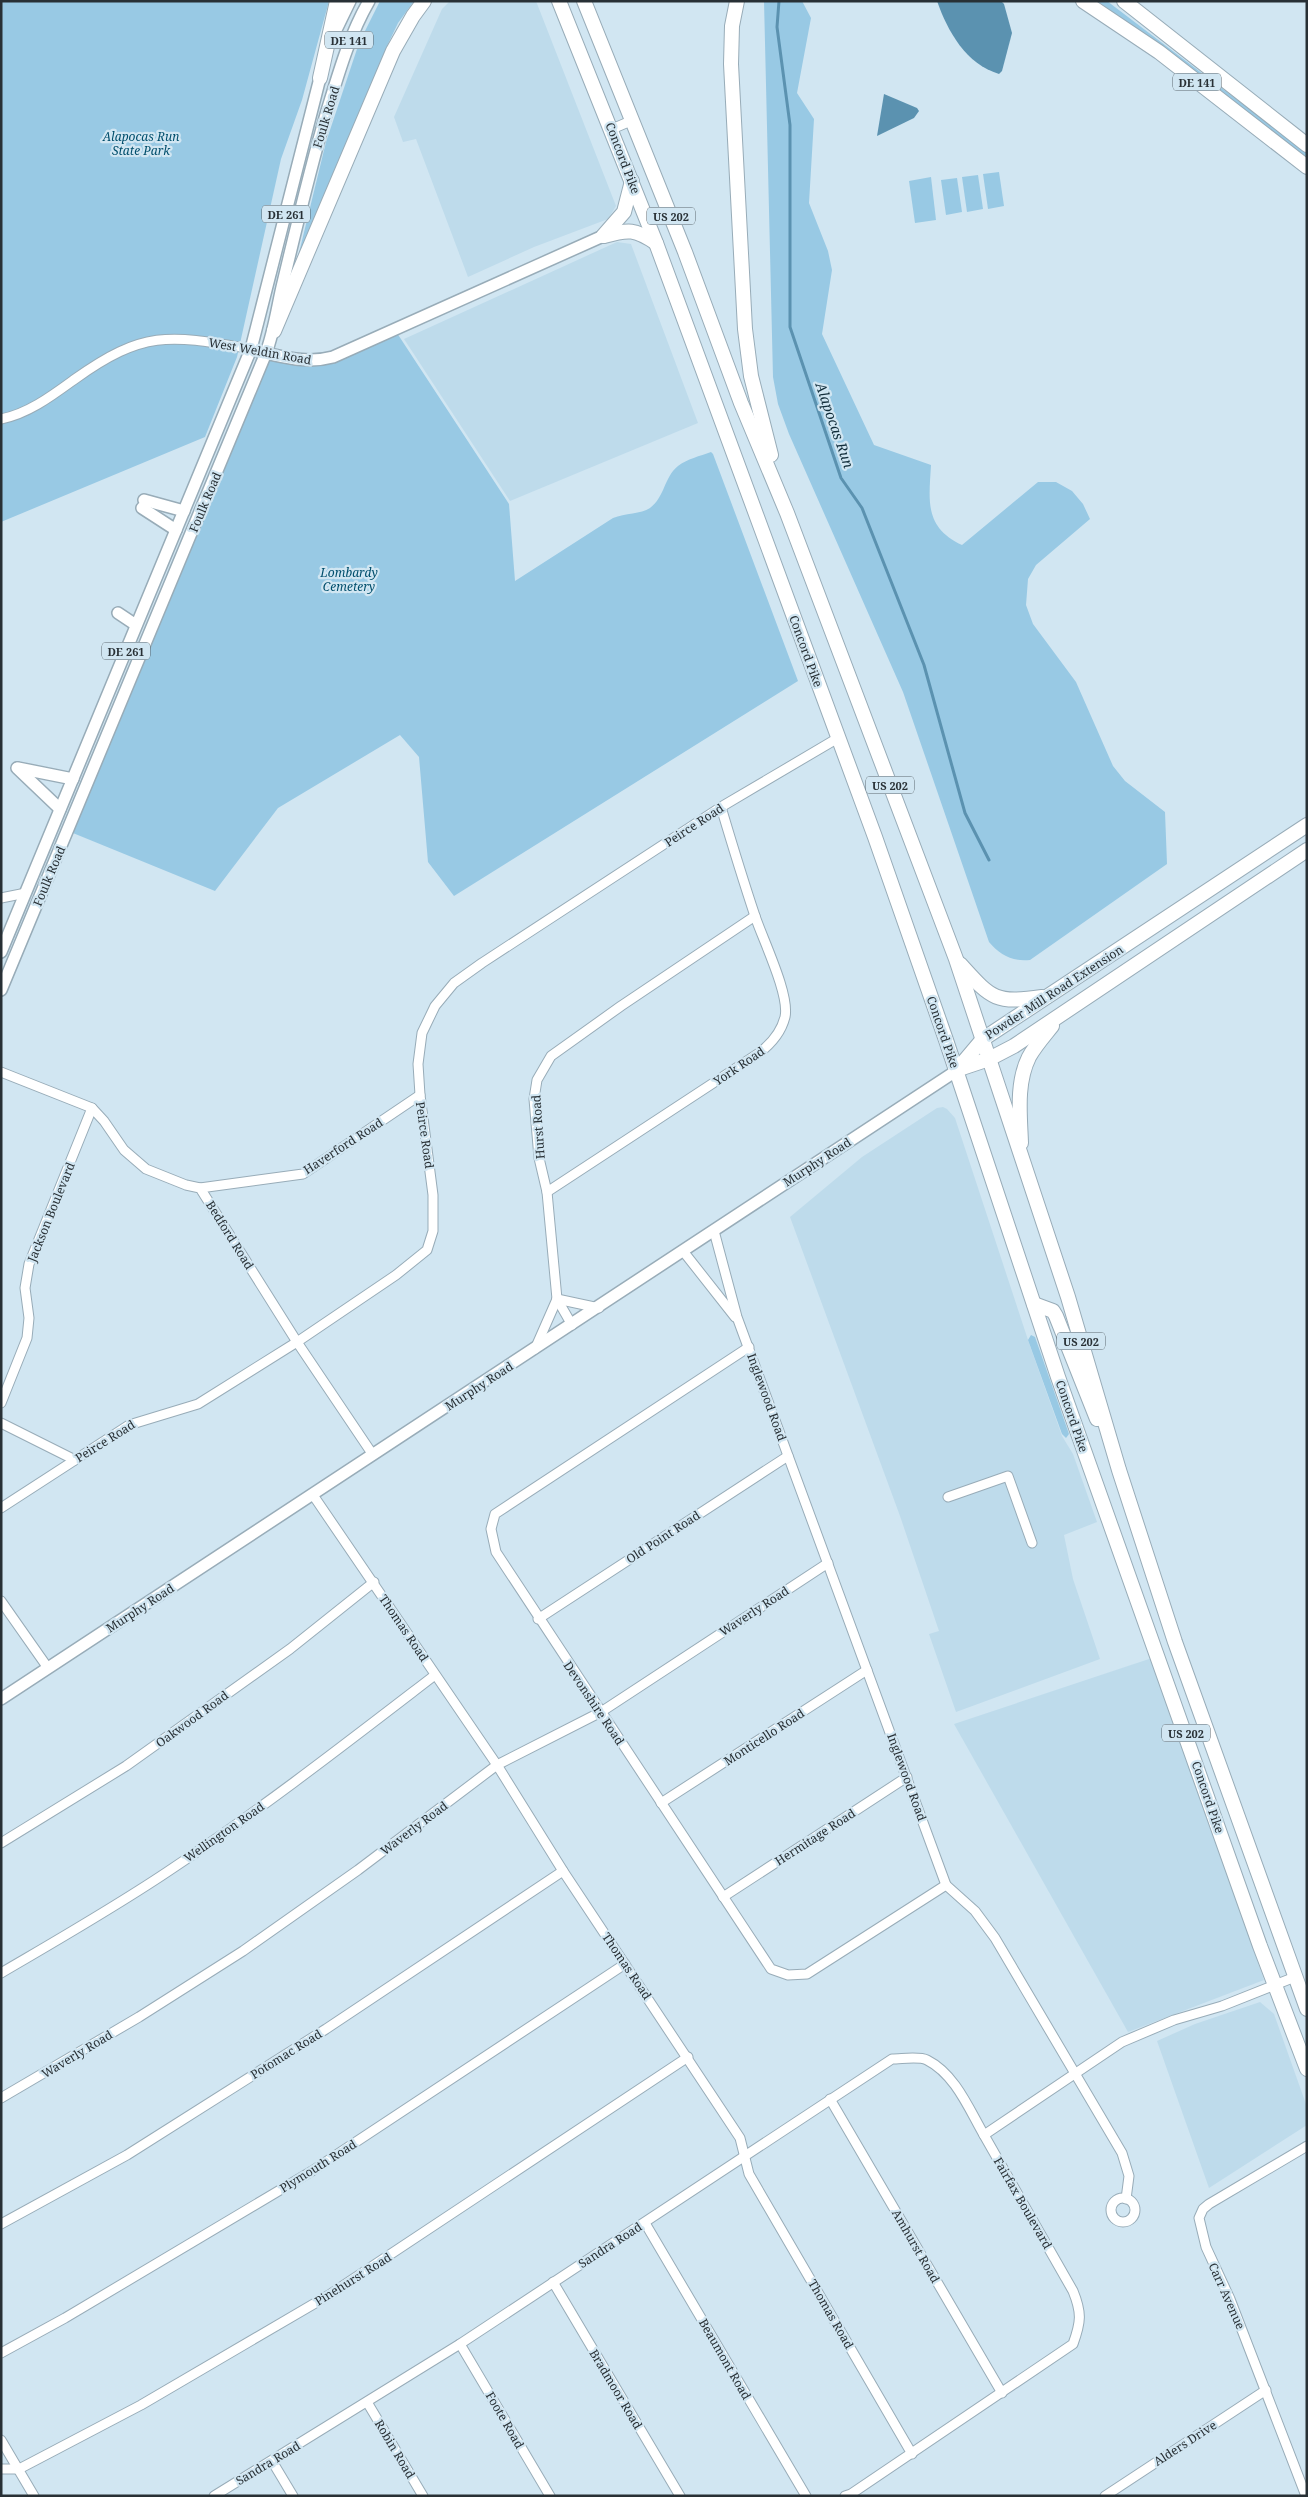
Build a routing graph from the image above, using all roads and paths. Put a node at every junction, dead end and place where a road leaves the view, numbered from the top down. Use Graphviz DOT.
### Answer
graph roads {
  1 [pos="337,1"];
  2 [pos="350,1"];
  3 [pos="369,1"];
  4 [pos="424,1"];
  5 [pos="559,1"];
  6 [pos="584,1"];
  7 [pos="736,1"];
  8 [pos="1083,1"];
  9 [pos="1124,1"];
  10 [pos="320,78"];
  11 [pos="633,120"];
  12 [pos="612,129"];
  13 [pos="1307,145"];
  14 [pos="1307,167"];
  15 [pos="632,181"];
  16 [pos="603,236"];
  17 [pos="656,243"];
  18 [pos="274,331"];
  19 [pos="251,350"];
  20 [pos="266,353"];
  21 [pos="1,419"];
  22 [pos="184,511"];
  23 [pos="787,513"];
  24 [pos="176,530"];
  25 [pos="118,613"];
  26 [pos="136,625"];
  27 [pos="104,704"];
  28 [pos="118,709"];
  29 [pos="838,738"];
  30 [pos="73,779"];
  31 [pos="720,808"];
  32 [pos="60,809"];
  33 [pos="1307,825"];
  34 [pos="1307,850"];
  35 [pos="26,893"];
  36 [pos="1,898"];
  37 [pos="755,916"];
  38 [pos="1,952"];
  39 [pos="956,959"];
  40 [pos="1,990"];
  41 [pos="1047,996"];
  42 [pos="1059,1017"];
  43 [pos="983,1039"];
  44 [pos="989,1059"];
  45 [pos="956,1071"];
  46 [pos="1,1072"];
  47 [pos="420,1095"];
  48 [pos="92,1108"];
  49 [pos="1021,1158"];
  50 [pos="200,1188"];
  51 [pos="547,1192"];
  52 [pos="714,1231"];
  53 [pos="683,1251"];
  54 [pos="558,1299"];
  55 [pos="1034,1304"];
  56 [pos="599,1308"];
  57 [pos="740,1324"];
  58 [pos="572,1325"];
  59 [pos="297,1342"];
  60 [pos="748,1347"];
  61 [pos="535,1349"];
  62 [pos="1,1403"];
  63 [pos="1,1423"];
  64 [pos="373,1455"];
  65 [pos="788,1456"];
  66 [pos="75,1460"];
  67 [pos="1119,1470"];
  68 [pos="313,1495"];
  69 [pos="948,1497"];
  70 [pos="1,1508"];
  71 [pos="1032,1543"];
  72 [pos="828,1563"];
  73 [pos="374,1582"];
  74 [pos="1,1600"];
  75 [pos="538,1619"];
  76 [pos="48,1668"];
  77 [pos="868,1670"];
  78 [pos="435,1675"];
  79 [pos="1,1699"];
  80 [pos="601,1712"];
  81 [pos="497,1765"];
  82 [pos="907,1777"];
  83 [pos="661,1803"];
  84 [pos="1,1843"];
  85 [pos="563,1871"];
  86 [pos="946,1885"];
  87 [pos="723,1897"];
  88 [pos="625,1964"];
  89 [pos="1,1973"];
  90 [pos="1295,1977"];
  91 [pos="1276,1985"];
  92 [pos="1307,2009"];
  93 [pos="688,2057"];
  94 [pos="1307,2070"];
  95 [pos="1076,2075"];
  96 [pos="1,2098"];
  97 [pos="830,2099"];
  98 [pos="984,2135"];
  99 [pos="1307,2146"];
  100 [pos="743,2157"];
  101 [pos="1126,2199"];
  102 [pos="645,2223"];
  103 [pos="1,2224"];
  104 [pos="553,2282"];
  105 [pos="460,2344"];
  106 [pos="1,2353"];
  107 [pos="1266,2390"];
  108 [pos="1002,2393"];
  109 [pos="367,2402"];
  110 [pos="1,2440"];
  111 [pos="912,2454"];
  112 [pos="272,2461"];
  113 [pos="1,2469"];
  114 [pos="19,2469"];
  115 [pos="34,2496"];
  116 [pos="214,2496"];
  117 [pos="293,2496"];
  118 [pos="423,2496"];
  119 [pos="550,2496"];
  120 [pos="680,2496"];
  121 [pos="806,2496"];
  122 [pos="845,2496"];
  123 [pos="1105,2496"];
  124 [pos="1306,2496"];
  1 -- 10 [label="highway"];
  2 -- 10 [label="main road, Foulk Road / DE 141"];
  3 -- 18 [label="main road, Foulk Road / DE 141"];
  4 -- 18 [label="highway"];
  5 -- 12 [label="highway, Concord Pike / US 202"];
  6 -- 11 [label="highway, Concord Pike / US 202"];
  7 -- 23 [label="highway"];
  8 -- 14 [label="highway, DE 141"];
  9 -- 13 [label="highway, DE 141"];
  10 -- 19 [label="main road, Foulk Road / DE 261"];
  11 -- 12 [label="street"];
  11 -- 23 [label="highway, Concord Pike / US 202"];
  12 -- 15 [label="highway, Concord Pike / US 202"];
  15 -- 16 [label="highway"];
  15 -- 17 [label="highway, Concord Pike / US 202"];
  16 -- 17 [label="highway"];
  16 -- 20 [label="main road, West Weldin Road"];
  17 -- 29 [label="highway, Concord Pike / US 202"];
  18 -- 20 [label="main road, Foulk Road / DE 261"];
  19 -- 20 [label="main road, West Weldin Road"];
  19 -- 21 [label="street, West Weldin Road"];
  19 -- 22 [label="main road, Foulk Road / DE 261"];
  20 -- 28 [label="main road, Foulk Road / DE 261"];
  22 -- 24 [label="main road, Foulk Road / DE 261"];
  22 -- 24 [label="main road"];
  23 -- 39 [label="highway, Concord Pike / US 202"];
  24 -- 26 [label="main road, Foulk Road / DE 261"];
  25 -- 26 [label="main road"];
  26 -- 27 [label="main road, Foulk Road / DE 261"];
  27 -- 28 [label="street"];
  27 -- 30 [label="main road, Foulk Road / DE 261"];
  28 -- 40 [label="main road, Foulk Road / DE 261"];
  29 -- 31 [label="street, Peirce Road"];
  29 -- 45 [label="highway, Concord Pike / US 202"];
  30 -- 32 [label="main road, Foulk Road / DE 261"];
  30 -- 32 [label="main road"];
  31 -- 37 [label="street, York Road"];
  31 -- 47 [label="street, Peirce Road"];
  32 -- 35 [label="main road, Foulk Road / DE 261"];
  33 -- 41 [label="highway, Powder Mill Road Extension"];
  34 -- 42 [label="highway, Powder Mill Road Extension"];
  35 -- 36 [label="street"];
  35 -- 38 [label="main road, Foulk Road / DE 261"];
  37 -- 51 [label="street, Hurst Road"];
  37 -- 51 [label="street, York Road"];
  39 -- 41 [label="highway"];
  39 -- 43 [label="highway, Concord Pike / US 202"];
  41 -- 43 [label="highway, Powder Mill Road Extension"];
  42 -- 44 [label="highway, Powder Mill Road Extension"];
  42 -- 49 [label="highway"];
  43 -- 44 [label="highway, Concord Pike / US 202"];
  43 -- 45 [label="highway, Powder Mill Road Extension"];
  44 -- 45 [label="highway, Powder Mill Road Extension"];
  44 -- 49 [label="highway, Concord Pike / US 202"];
  45 -- 52 [label="main road, Murphy Road"];
  45 -- 55 [label="highway, Concord Pike / US 202"];
  46 -- 48 [label="street, Bedford Road"];
  47 -- 50 [label="street, Haverford Road"];
  47 -- 59 [label="street, Peirce Road"];
  48 -- 50 [label="street, Bedford Road"];
  48 -- 62 [label="street, Jackson Boulevard"];
  49 -- 67 [label="highway, Concord Pike / US 202"];
  50 -- 59 [label="street, Bedford Road"];
  51 -- 54 [label="street, Hurst Road"];
  52 -- 53 [label="main road, Murphy Road"];
  52 -- 57 [label="street, Inglewood Road"];
  53 -- 56 [label="main road, Murphy Road"];
  53 -- 57 [label="street, Inglewood Road"];
  54 -- 56 [label="street"];
  54 -- 58 [label="street, Hurst Road"];
  54 -- 61 [label="street"];
  55 -- 67 [label="highway"];
  55 -- 91 [label="highway, Concord Pike / US 202"];
  56 -- 58 [label="main road, Murphy Road"];
  57 -- 60 [label="street, Inglewood Road"];
  58 -- 61 [label="main road, Murphy Road"];
  59 -- 64 [label="street, Bedford Road"];
  59 -- 66 [label="street, Peirce Road"];
  60 -- 65 [label="street, Inglewood Road"];
  60 -- 75 [label="street, Devonshire Road"];
  61 -- 64 [label="main road, Murphy Road"];
  63 -- 66 [label="street"];
  64 -- 68 [label="main road, Murphy Road"];
  65 -- 72 [label="street, Inglewood Road"];
  65 -- 75 [label="street, Old Point Road"];
  66 -- 70 [label="street, Peirce Road"];
  67 -- 90 [label="highway, Concord Pike / US 202"];
  68 -- 73 [label="street, Thomas Road"];
  68 -- 76 [label="main road, Murphy Road"];
  69 -- 71 [label="street"];
  72 -- 77 [label="street, Inglewood Road"];
  72 -- 80 [label="street, Waverly Road"];
  73 -- 78 [label="street, Thomas Road"];
  73 -- 84 [label="street, Oakwood Road"];
  74 -- 76 [label="street"];
  75 -- 80 [label="street, Devonshire Road"];
  76 -- 79 [label="main road, Murphy Road"];
  77 -- 82 [label="street, Inglewood Road"];
  77 -- 83 [label="street, Monticello Road"];
  78 -- 81 [label="street, Thomas Road"];
  78 -- 89 [label="street, Wellington Road"];
  80 -- 81 [label="street, Waverly Road"];
  80 -- 83 [label="street, Devonshire Road"];
  81 -- 85 [label="street, Thomas Road"];
  81 -- 96 [label="street, Waverly Road"];
  82 -- 86 [label="street, Inglewood Road"];
  82 -- 87 [label="street, Hermitage Road"];
  83 -- 87 [label="street, Devonshire Road"];
  85 -- 88 [label="street, Thomas Road"];
  85 -- 103 [label="street, Potomac Road"];
  86 -- 87 [label="street, Devonshire Road"];
  86 -- 95 [label="street, Inglewood Road"];
  88 -- 93 [label="street, Thomas Road"];
  88 -- 106 [label="street, Plymouth Road"];
  90 -- 91 [label="street"];
  90 -- 92 [label="highway, Concord Pike / US 202"];
  91 -- 94 [label="highway, Concord Pike / US 202"];
  91 -- 95 [label="street"];
  93 -- 100 [label="street, Thomas Road"];
  93 -- 114 [label="street, Pinehurst Road"];
  95 -- 98 [label="street"];
  95 -- 101 [label="street, Inglewood Road"];
  97 -- 98 [label="street, Sandra Road"];
  97 -- 100 [label="street, Sandra Road"];
  97 -- 108 [label="street, Amhurst Road"];
  98 -- 108 [label="street, Fairfax Boulevard"];
  99 -- 107 [label="street, Carr Avenue"];
  100 -- 102 [label="street, Sandra Road"];
  100 -- 111 [label="street, Thomas Road"];
  102 -- 104 [label="street, Sandra Road"];
  102 -- 121 [label="street, Beaumont Road"];
  104 -- 105 [label="street, Sandra Road"];
  104 -- 120 [label="street, Bradmoor Road"];
  105 -- 109 [label="street, Sandra Road"];
  105 -- 119 [label="street, Foote Road"];
  107 -- 123 [label="street, Alders Drive"];
  107 -- 124 [label="street, Carr Avenue"];
  108 -- 111 [label="street, Fairfax Boulevard"];
  109 -- 112 [label="street, Sandra Road"];
  109 -- 118 [label="street, Robin Road"];
  110 -- 114 [label="street"];
  111 -- 122 [label="street, Fairfax Boulevard"];
  112 -- 116 [label="street, Sandra Road"];
  112 -- 117 [label="street"];
  113 -- 114 [label="street, Pinehurst Road"];
  114 -- 115 [label="street"];
}
